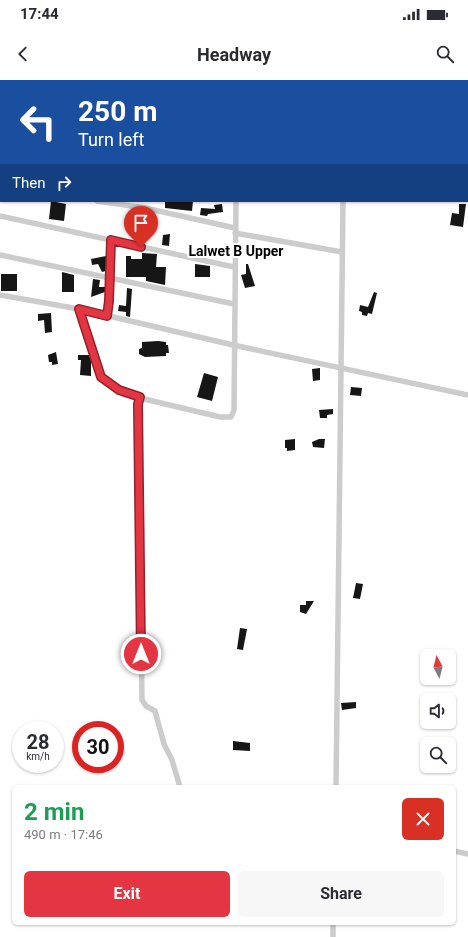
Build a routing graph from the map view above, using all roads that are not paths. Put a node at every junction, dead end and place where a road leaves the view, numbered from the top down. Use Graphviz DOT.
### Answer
graph roads {
  1 [pos="104,202"];
  2 [pos="236,202"];
  3 [pos="343,202"];
  4 [pos="0,216"];
  5 [pos="235,231"];
  6 [pos="111,240"];
  7 [pos="342,252"];
  8 [pos="0,255"];
  9 [pos="234,267"];
  10 [pos="109,278"];
  11 [pos="0,295"];
  12 [pos="234,304"];
  13 [pos="79,309"];
  14 [pos="107,316"];
  15 [pos="234,345"];
  16 [pos="342,369"];
  17 [pos="468,395"];
  18 [pos="140,397"];
  19 [pos="179,785"];
  20 [pos="336,785"];
  21 [pos="456,851"];
  22 [pos="468,854"];
  23 [pos="333,925"];
  24 [pos="333,937"];
  1 -- 5 [label="street"];
  2 -- 5 [label="street"];
  3 -- 7 [label="street"];
  4 -- 6 [label="street"];
  5 -- 7 [label="street"];
  5 -- 9 [label="street"];
  6 -- 9 [label="street"];
  6 -- 10 [label="street"];
  7 -- 16 [label="street"];
  8 -- 10 [label="street"];
  9 -- 12 [label="street"];
  10 -- 12 [label="street"];
  10 -- 14 [label="street"];
  11 -- 13 [label="street"];
  12 -- 15 [label="street"];
  13 -- 14 [label="street"];
  13 -- 18 [label="street"];
  14 -- 15 [label="street"];
  15 -- 16 [label="street"];
  15 -- 18 [label="street"];
  16 -- 17 [label="street"];
  16 -- 20 [label="street"];
  18 -- 19 [label="street"];
  21 -- 22 [label="street"];
  23 -- 24 [label="street"];
}
